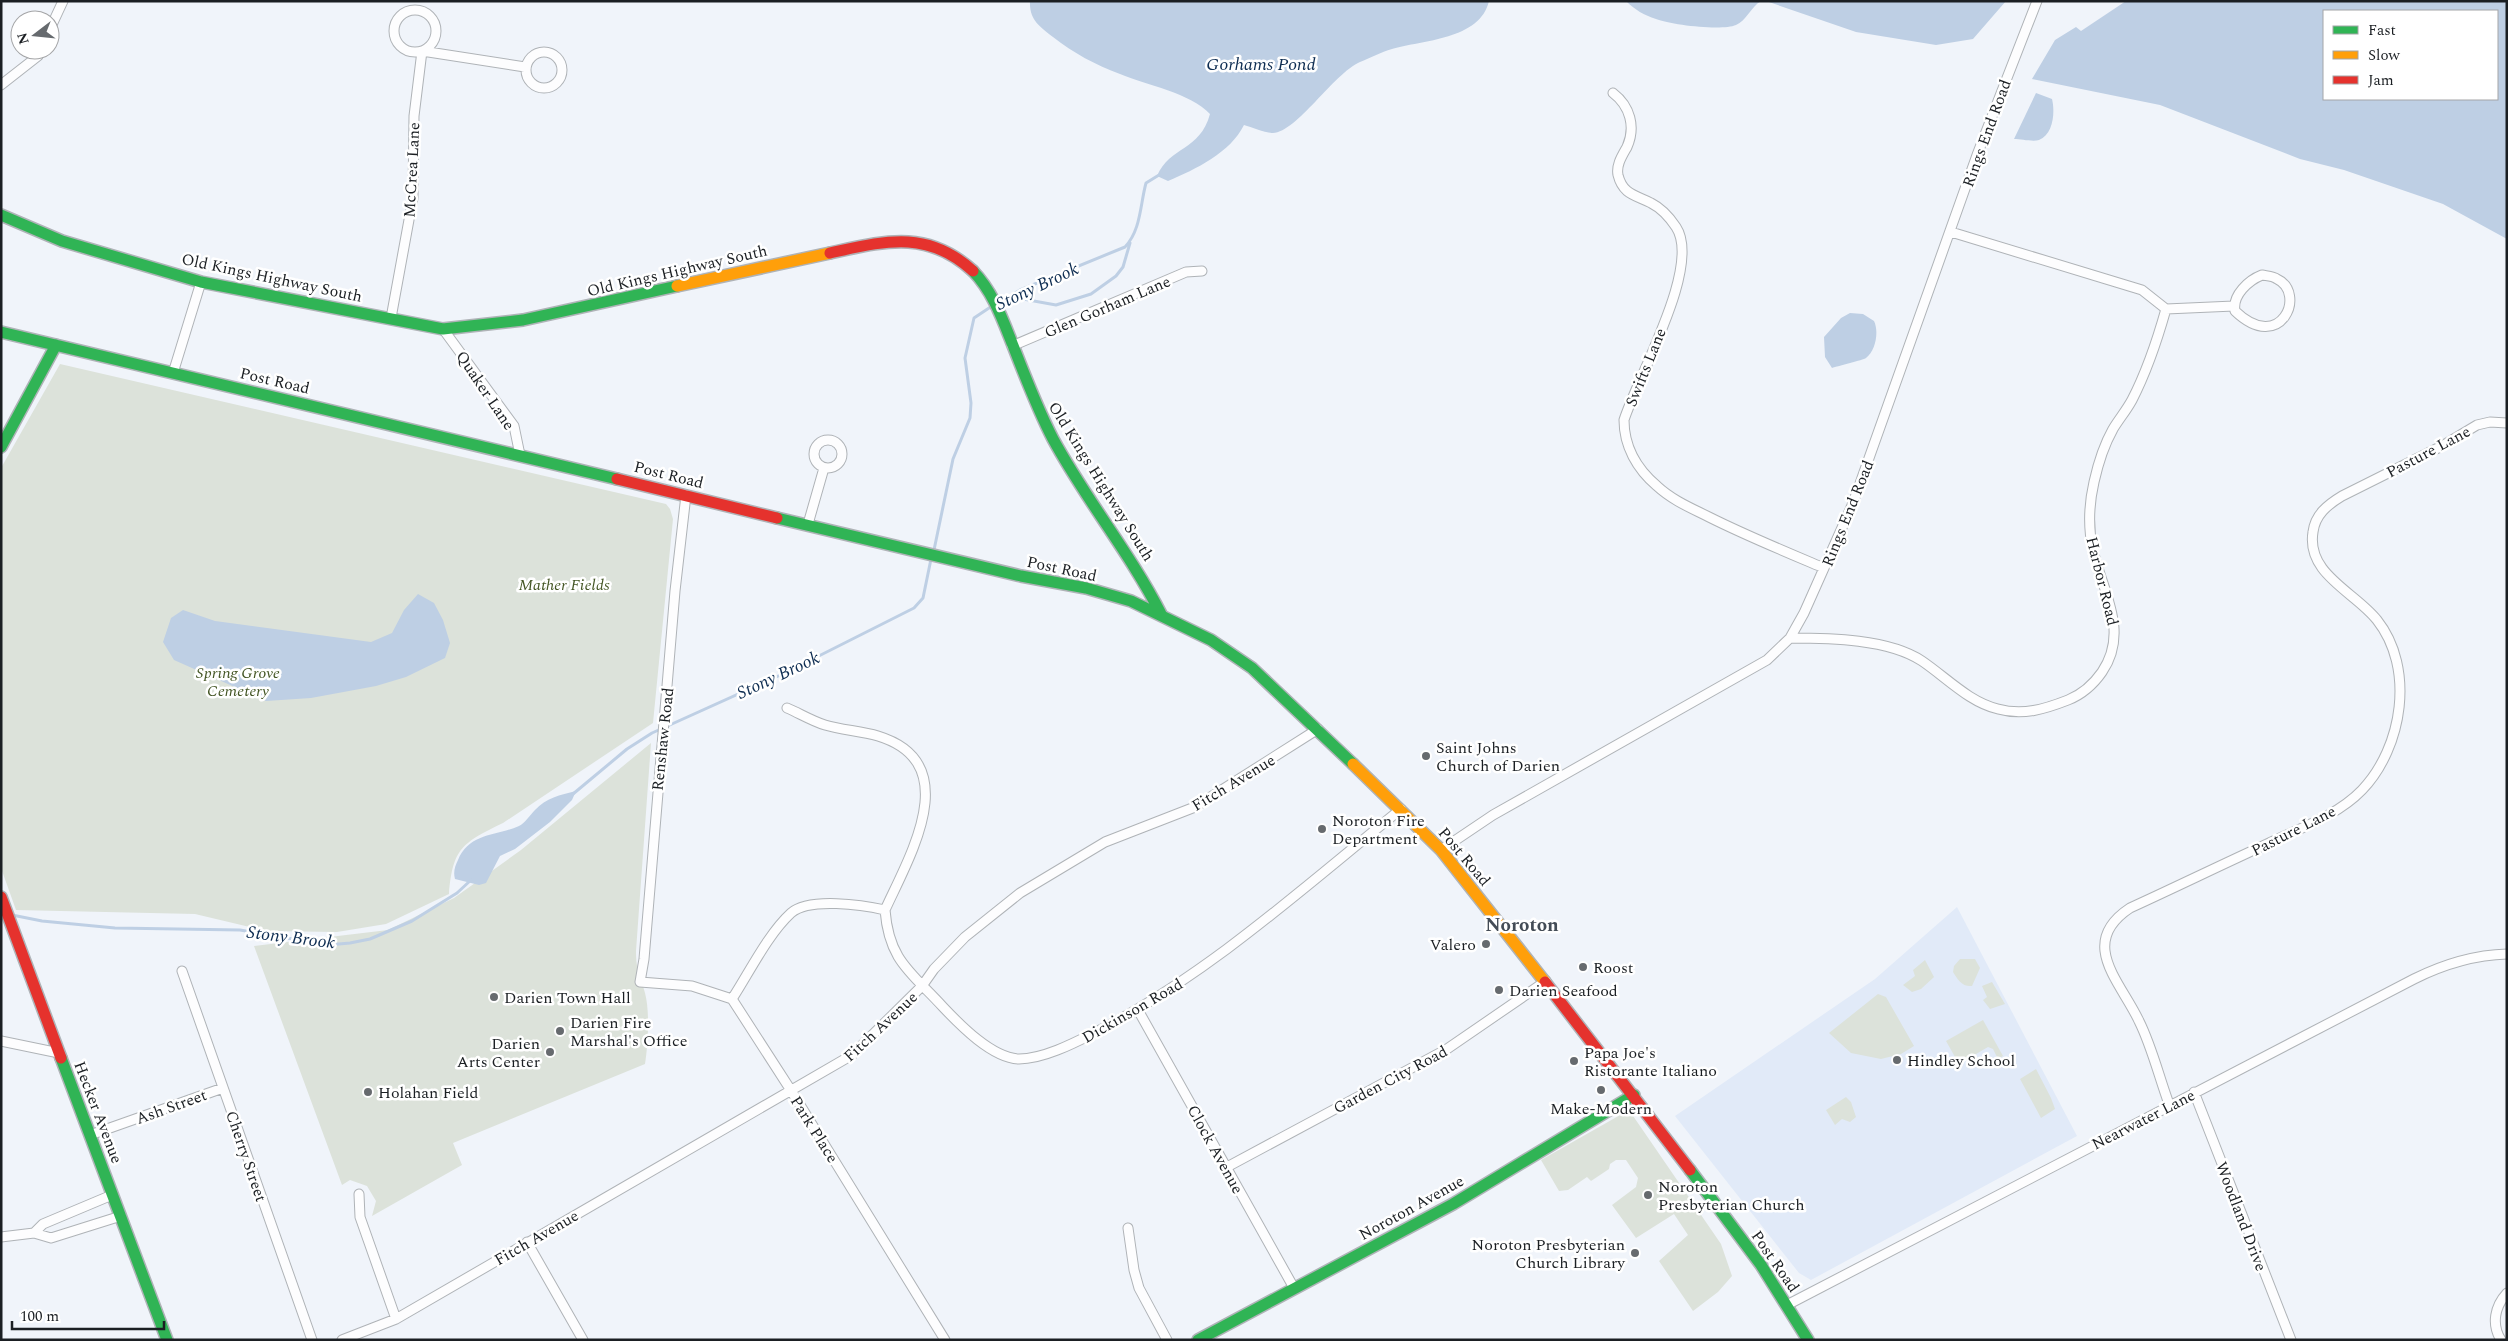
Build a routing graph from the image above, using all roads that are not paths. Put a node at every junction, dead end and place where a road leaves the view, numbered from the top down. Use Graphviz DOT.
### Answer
graph roads {
  1 [pos="2038,1"];
  2 [pos="422,51"];
  3 [pos="33,60"];
  4 [pos="526,67"];
  5 [pos="1,85"];
  6 [pos="1613,93"];
  7 [pos="1,216"];
  8 [pos="1951,232"];
  9 [pos="1202,271"];
  10 [pos="201,282"];
  11 [pos="2234,306"];
  12 [pos="2166,309"];
  13 [pos="391,318"];
  14 [pos="443,330"];
  15 [pos="1,332"];
  16 [pos="56,345"];
  17 [pos="1012,346"];
  18 [pos="173,373"];
  19 [pos="2507,423"];
  20 [pos="1,447"];
  21 [pos="520,455"];
  22 [pos="824,468"];
  23 [pos="686,495"];
  24 [pos="808,524"];
  25 [pos="1824,568"];
  26 [pos="1161,614"];
  27 [pos="1790,638"];
  28 [pos="787,708"];
  29 [pos="1318,729"];
  30 [pos="1401,809"];
  31 [pos="1441,850"];
  32 [pos="1,896"];
  33 [pos="885,910"];
  34 [pos="2507,954"];
  35 [pos="182,971"];
  36 [pos="1546,981"];
  37 [pos="922,986"];
  38 [pos="732,999"];
  39 [pos="1138,1010"];
  40 [pos="1,1041"];
  41 [pos="59,1053"];
  42 [pos="223,1088"];
  43 [pos="792,1092"];
  44 [pos="2194,1092"];
  45 [pos="1634,1094"];
  46 [pos="2169,1104"];
  47 [pos="90,1135"];
  48 [pos="1227,1167"];
  49 [pos="359,1194"];
  50 [pos="112,1195"];
  51 [pos="121,1216"];
  52 [pos="1128,1228"];
  53 [pos="34,1233"];
  54 [pos="1,1237"];
  55 [pos="526,1242"];
  56 [pos="1294,1288"];
  57 [pos="2507,1293"];
  58 [pos="1787,1305"];
  59 [pos="396,1319"];
  60 [pos="166,1340"];
  61 [pos="312,1340"];
  62 [pos="342,1340"];
  63 [pos="583,1340"];
  64 [pos="945,1340"];
  65 [pos="1167,1340"];
  66 [pos="1198,1340"];
  67 [pos="1808,1340"];
  68 [pos="2291,1340"];
  69 [pos="2501,1340"];
  1 -- 8 [label="street, Rings End Road"];
  2 -- 2 [label="street, McCrea Lane"];
  2 -- 4 [label="street, McCrea Lane"];
  2 -- 13 [label="street, McCrea Lane"];
  3 -- 5 [label="street"];
  4 -- 4 [label="street"];
  6 -- 25 [label="street, Swifts Lane"];
  7 -- 10 [label="main road, Old Kings Highway South"];
  8 -- 12 [label="street"];
  8 -- 25 [label="street, Rings End Road"];
  9 -- 17 [label="street, Glen Gorham Lane"];
  10 -- 13 [label="main road, Old Kings Highway South"];
  10 -- 18 [label="street"];
  11 -- 11 [label="street"];
  11 -- 12 [label="street"];
  12 -- 27 [label="street, Harbor Road"];
  13 -- 14 [label="main road, Old Kings Highway South"];
  14 -- 17 [label="main road, Old Kings Highway South"];
  14 -- 21 [label="street, Quaker Lane"];
  15 -- 16 [label="main road, Post Road"];
  16 -- 18 [label="main road, Post Road"];
  16 -- 20 [label="main road"];
  17 -- 26 [label="main road, Old Kings Highway South"];
  18 -- 21 [label="main road, Post Road"];
  19 -- 46 [label="street, Pasture Lane"];
  21 -- 23 [label="main road, Post Road"];
  22 -- 24 [label="street"];
  23 -- 24 [label="main road, Post Road"];
  23 -- 38 [label="street, Renshaw Road"];
  24 -- 26 [label="main road, Post Road"];
  25 -- 27 [label="street, Rings End Road"];
  26 -- 29 [label="main road, Post Road"];
  27 -- 31 [label="street, Rings End Road"];
  28 -- 33 [label="street"];
  29 -- 30 [label="main road, Post Road"];
  29 -- 37 [label="street, Fitch Avenue"];
  30 -- 31 [label="main road, Post Road"];
  30 -- 39 [label="street, Dickinson Road"];
  31 -- 36 [label="main road, Post Road"];
  32 -- 41 [label="main road, Hecker Avenue"];
  33 -- 37 [label="street, Dickinson Road"];
  33 -- 38 [label="street"];
  34 -- 44 [label="street, Nearwater Lane"];
  35 -- 42 [label="street, Cherry Street"];
  36 -- 45 [label="main road, Post Road"];
  36 -- 48 [label="street, Garden City Road"];
  37 -- 39 [label="street, Dickinson Road"];
  37 -- 43 [label="street, Fitch Avenue"];
  38 -- 43 [label="street, Park Place"];
  39 -- 48 [label="street, Clock Avenue"];
  40 -- 41 [label="street"];
  41 -- 47 [label="main road, Hecker Avenue"];
  42 -- 47 [label="street, Ash Street"];
  42 -- 61 [label="street, Cherry Street"];
  43 -- 55 [label="street, Fitch Avenue"];
  43 -- 64 [label="street, Park Place"];
  44 -- 46 [label="street, Nearwater Lane"];
  44 -- 68 [label="street, Woodland Drive"];
  45 -- 56 [label="main road, Noroton Avenue"];
  45 -- 58 [label="main road, Post Road"];
  46 -- 58 [label="street, Nearwater Lane"];
  47 -- 50 [label="main road, Hecker Avenue"];
  48 -- 56 [label="street, Clock Avenue"];
  49 -- 59 [label="street"];
  50 -- 51 [label="main road, Hecker Avenue"];
  50 -- 53 [label="street"];
  51 -- 53 [label="street"];
  51 -- 60 [label="main road, Hecker Avenue"];
  52 -- 65 [label="street"];
  53 -- 54 [label="street"];
  55 -- 59 [label="street, Fitch Avenue"];
  55 -- 63 [label="street"];
  56 -- 66 [label="main road, Noroton Avenue"];
  57 -- 69 [label="street"];
  58 -- 67 [label="main road, Post Road"];
  59 -- 62 [label="street, Fitch Avenue"];
}
